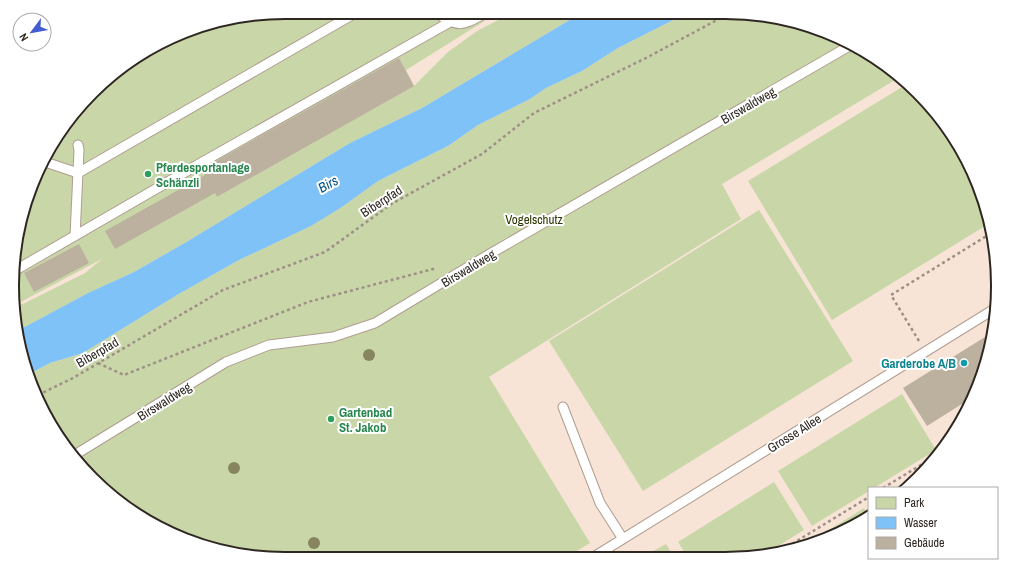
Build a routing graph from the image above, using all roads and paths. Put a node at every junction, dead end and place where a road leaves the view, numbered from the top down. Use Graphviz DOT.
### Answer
graph roads {
  1 [pos="345,19"];
  2 [pos="446,19"];
  3 [pos="475,19"];
  4 [pos="719,19"];
  5 [pos="450,22"];
  6 [pos="845,48"];
  7 [pos="78,145"];
  8 [pos="49,163"];
  9 [pos="78,173"];
  10 [pos="75,236"];
  11 [pos="986,236"];
  12 [pos="443,267"];
  13 [pos="20,268"];
  14 [pos="989,312"];
  15 [pos="926,352"];
  16 [pos="98,363"];
  17 [pos="42,393"];
  18 [pos="563,406"];
  19 [pos="78,453"];
  20 [pos="922,464"];
  21 [pos="885,487"];
  22 [pos="868,498"];
  23 [pos="623,539"];
  24 [pos="794,543"];
  25 [pos="602,552"];
  1 -- 9 [label="lane"];
  2 -- 5 [label="lane"];
  3 -- 5 [label="lane"];
  4 -- 16 [label="path, Biberpfad"];
  5 -- 10 [label="lane"];
  6 -- 19 [label="lane, Birswaldweg"];
  7 -- 9 [label="lane"];
  8 -- 9 [label="lane"];
  9 -- 10 [label="lane"];
  10 -- 13 [label="lane"];
  11 -- 15 [label="path"];
  12 -- 16 [label="path"];
  14 -- 15 [label="lane, Grosse Allee"];
  15 -- 23 [label="lane, Grosse Allee"];
  16 -- 17 [label="path, Biberpfad"];
  18 -- 23 [label="lane"];
  20 -- 21 [label="path"];
  22 -- 24 [label="path"];
  23 -- 25 [label="lane, Grosse Allee"];
}
